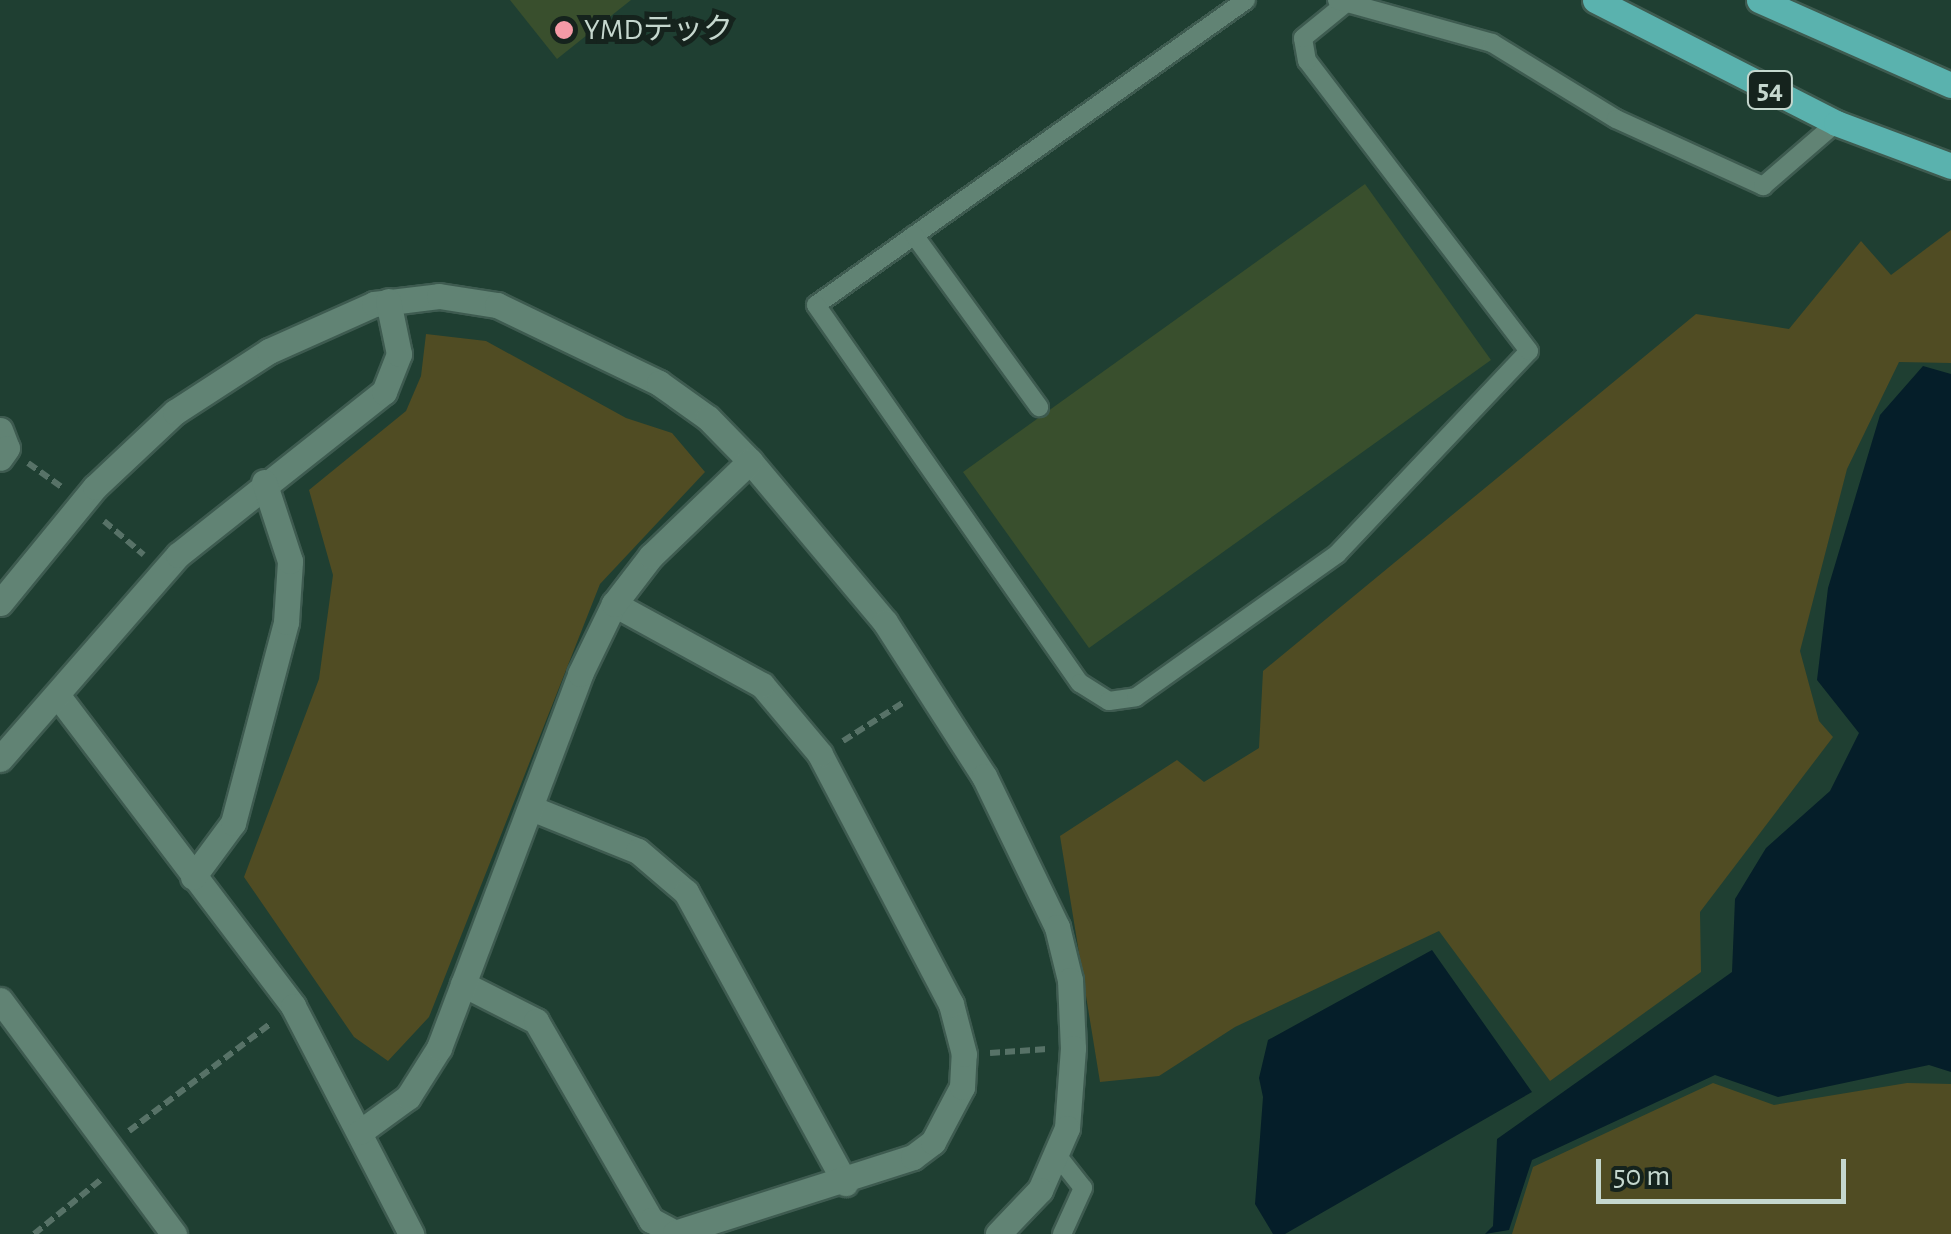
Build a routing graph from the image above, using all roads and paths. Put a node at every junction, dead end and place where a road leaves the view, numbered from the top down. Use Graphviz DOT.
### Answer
graph roads {
  1 [pos="1246,0"];
  2 [pos="1759,0"];
  3 [pos="1341,1"];
  4 [pos="1608,3"];
  5 [pos="1951,85"];
  6 [pos="1836,124"];
  7 [pos="1951,166"];
  8 [pos="914,235"];
  9 [pos="388,301"];
  10 [pos="1039,407"];
  11 [pos="0,430"];
  12 [pos="0,458"];
  13 [pos="750,461"];
  14 [pos="264,482"];
  15 [pos="0,603"];
  16 [pos="614,604"];
  17 [pos="929,688"];
  18 [pos="58,696"];
  19 [pos="820,754"];
  20 [pos="0,759"];
  21 [pos="531,808"];
  22 [pos="193,877"];
  23 [pos="463,984"];
  24 [pos="0,1000"];
  25 [pos="293,1006"];
  26 [pos="1073,1048"];
  27 [pos="964,1054"];
  28 [pos="360,1132"];
  29 [pos="114,1155"];
  30 [pos="1058,1155"];
  31 [pos="845,1183"];
  32 [pos="34,1234"];
  33 [pos="174,1234"];
  34 [pos="411,1234"];
  35 [pos="998,1234"];
  36 [pos="1062,1234"];
  1 -- 8 [label="lane"];
  2 -- 5 [label="main road, 54"];
  3 -- 6 [label="lane"];
  3 -- 8 [label="lane"];
  4 -- 6 [label="main road, 54"];
  6 -- 7 [label="main road, 54"];
  8 -- 10 [label="lane"];
  9 -- 13 [label="street"];
  9 -- 14 [label="street"];
  9 -- 15 [label="street"];
  11 -- 12 [label="street"];
  13 -- 16 [label="street"];
  13 -- 17 [label="street"];
  14 -- 18 [label="street"];
  14 -- 22 [label="street"];
  16 -- 19 [label="street"];
  16 -- 21 [label="street"];
  17 -- 19 [label="path"];
  17 -- 26 [label="street"];
  18 -- 20 [label="street"];
  18 -- 22 [label="street"];
  19 -- 27 [label="street"];
  21 -- 23 [label="street"];
  21 -- 31 [label="street"];
  22 -- 25 [label="street"];
  23 -- 28 [label="street"];
  23 -- 31 [label="street"];
  24 -- 29 [label="street"];
  25 -- 28 [label="street"];
  25 -- 29 [label="path"];
  26 -- 27 [label="path"];
  26 -- 30 [label="street"];
  27 -- 31 [label="street"];
  28 -- 34 [label="street"];
  29 -- 32 [label="path"];
  29 -- 33 [label="street"];
  30 -- 35 [label="street"];
  30 -- 36 [label="lane"];
}
